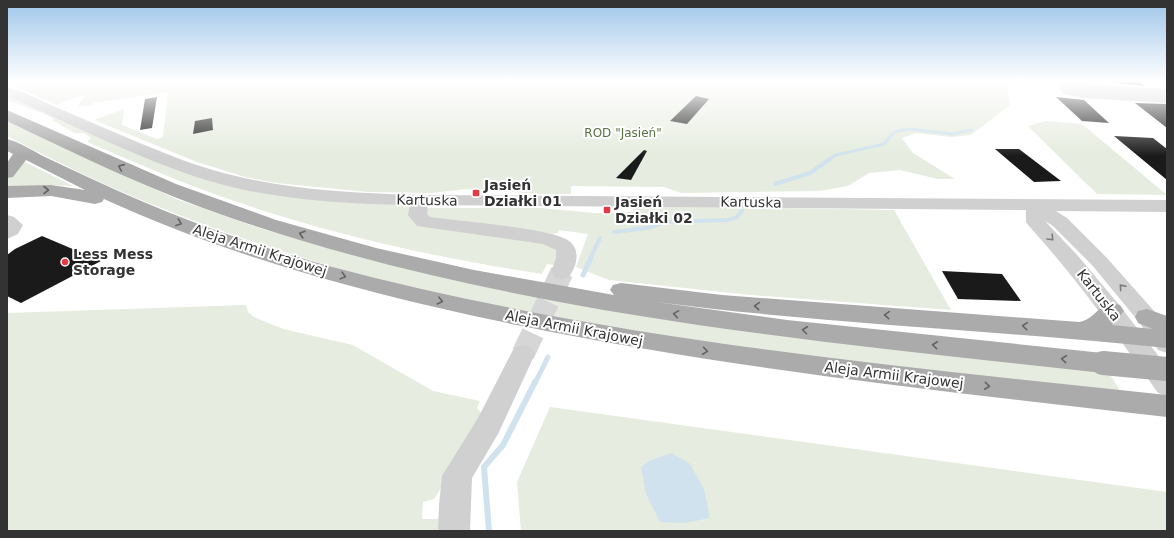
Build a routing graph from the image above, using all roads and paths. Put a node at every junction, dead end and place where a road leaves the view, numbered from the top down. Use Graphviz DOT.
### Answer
graph roads {
  1 [pos="14,106"];
  2 [pos="42,106"];
  3 [pos="7,115"];
  4 [pos="47,134"];
  5 [pos="15,148"];
  6 [pos="7,173"];
  7 [pos="7,192"];
  8 [pos="420,200"];
  9 [pos="1035,205"];
  10 [pos="1167,206"];
  11 [pos="143,209"];
  12 [pos="7,221"];
  13 [pos="7,233"];
  14 [pos="339,245"];
  15 [pos="562,272"];
  16 [pos="1112,312"];
  17 [pos="1078,330"];
  18 [pos="1162,333"];
  19 [pos="1130,335"];
  20 [pos="523,354"];
  21 [pos="1167,369"];
  22 [pos="1167,386"];
  23 [pos="1167,406"];
  24 [pos="454,531"];
  1 -- 4 [label="street"];
  2 -- 8 [label="street, Kartuska"];
  3 -- 4 [label="main road, Aleja Armii Krajowej"];
  14 -- 4 [label="main road, Aleja Armii Krajowej, one-way"];
  5 -- 6 [label="main road"];
  5 -- 11 [label="main road, Aleja Armii Krajowej"];
  7 -- 11 [label="main road, one-way"];
  8 -- 9 [label="street, Kartuska"];
  8 -- 15 [label="street"];
  9 -- 10 [label="street, Kartuska"];
  9 -- 16 [label="street, Kartuska, one-way"];
  18 -- 9 [label="street, Kartuska, one-way"];
  11 -- 23 [label="main road, Aleja Armii Krajowej, one-way"];
  12 -- 13 [label="street"];
  17 -- 14 [label="main road, one-way"];
  21 -- 14 [label="main road, Aleja Armii Krajowej, one-way, bridge"];
  16 -- 17 [label="main road"];
  16 -- 19 [label="street, Kartuska"];
  17 -- 19 [label="main road"];
  18 -- 19 [label="main road"];
  19 -- 22 [label="street, Kartuska"];
  20 -- 24 [label="street"];
}
